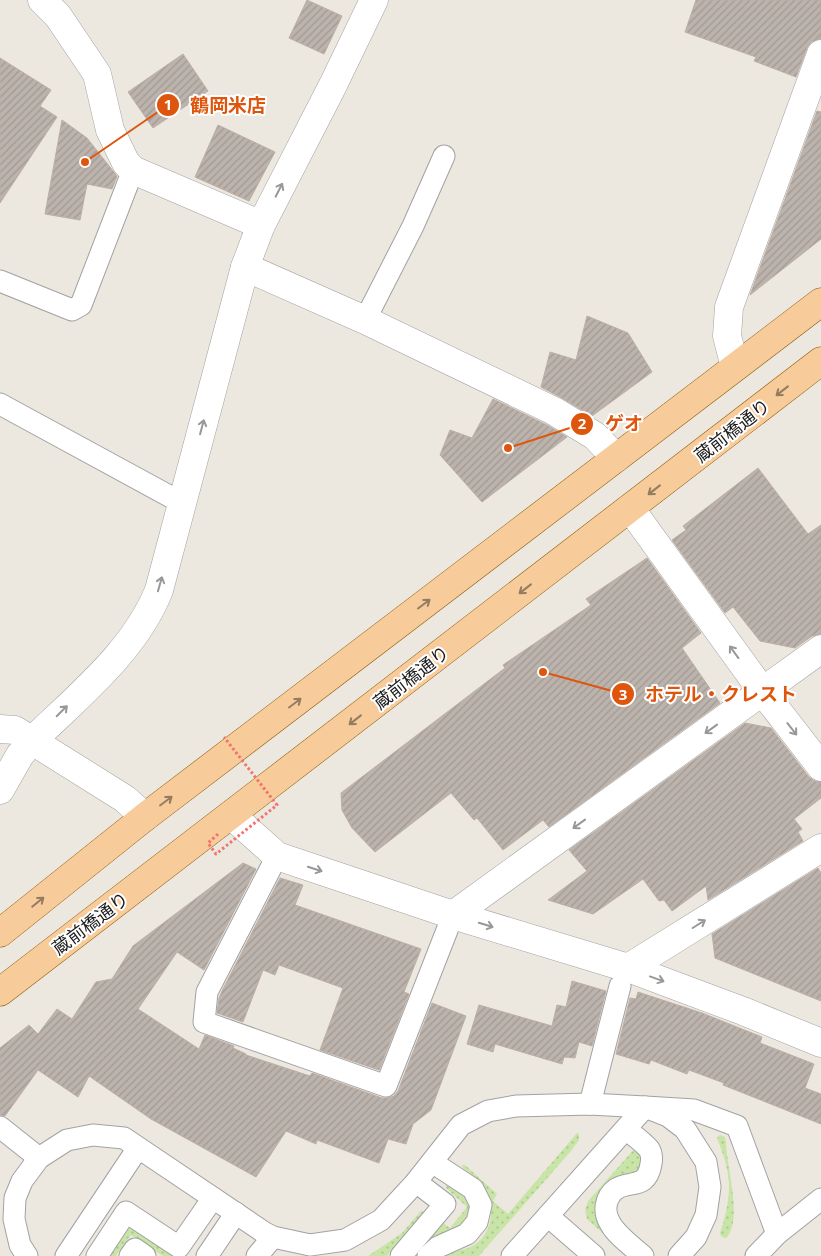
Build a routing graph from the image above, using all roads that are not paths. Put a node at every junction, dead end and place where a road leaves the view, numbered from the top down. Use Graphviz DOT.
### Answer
graph roads {
  1 [pos="42,0"];
  2 [pos="374,0"];
  3 [pos="821,54"];
  4 [pos="444,156"];
  5 [pos="133,170"];
  6 [pos="261,224"];
  7 [pos="245,267"];
  8 [pos="0,281"];
  9 [pos="821,302"];
  10 [pos="365,320"];
  11 [pos="821,361"];
  12 [pos="735,367"];
  13 [pos="0,404"];
  14 [pos="616,458"];
  15 [pos="182,503"];
  16 [pos="630,508"];
  17 [pos="821,649"];
  18 [pos="763,692"];
  19 [pos="0,729"];
  20 [pos="32,741"];
  21 [pos="821,767"];
  22 [pos="0,790"];
  23 [pos="145,817"];
  24 [pos="225,825"];
  25 [pos="821,848"];
  26 [pos="277,856"];
  27 [pos="453,915"];
  28 [pos="0,932"];
  29 [pos="624,977"];
  30 [pos="0,992"];
  31 [pos="821,1043"];
  32 [pos="590,1104"];
  33 [pos="645,1107"];
  34 [pos="0,1128"];
  35 [pos="626,1129"];
  36 [pos="138,1148"];
  37 [pos="39,1158"];
  38 [pos="432,1162"];
  39 [pos="416,1182"];
  40 [pos="213,1198"];
  41 [pos="821,1199"];
  42 [pos="236,1214"];
  43 [pos="548,1216"];
  44 [pos="777,1234"];
  45 [pos="273,1237"];
  46 [pos="16,1249"];
  47 [pos="313,1251"];
  48 [pos="66,1256"];
  49 [pos="97,1256"];
  50 [pos="130,1256"];
  51 [pos="145,1256"];
  52 [pos="207,1256"];
  53 [pos="257,1256"];
  54 [pos="401,1256"];
  55 [pos="428,1256"];
  56 [pos="512,1256"];
  57 [pos="594,1256"];
  58 [pos="643,1256"];
  59 [pos="679,1256"];
  60 [pos="756,1256"];
  1 -- 5 [label="street"];
  6 -- 2 [label="street, one-way"];
  3 -- 12 [label="street"];
  4 -- 10 [label="lane"];
  5 -- 6 [label="street"];
  5 -- 8 [label="lane"];
  6 -- 7 [label="street"];
  7 -- 10 [label="street"];
  15 -- 7 [label="street, one-way"];
  9 -- 12 [label="main road"];
  10 -- 14 [label="street"];
  11 -- 16 [label="main road, 蔵前橋通り, one-way"];
  12 -- 14 [label="main road"];
  13 -- 15 [label="lane"];
  23 -- 14 [label="main road, one-way"];
  20 -- 15 [label="street, one-way"];
  18 -- 16 [label="street, one-way"];
  16 -- 24 [label="main road, 蔵前橋通り, one-way"];
  17 -- 18 [label="street"];
  18 -- 21 [label="street, one-way"];
  18 -- 27 [label="street, one-way"];
  19 -- 20 [label="street"];
  20 -- 22 [label="street"];
  20 -- 23 [label="street"];
  28 -- 23 [label="main road, one-way"];
  24 -- 26 [label="street"];
  24 -- 30 [label="main road, 蔵前橋通り"];
  29 -- 25 [label="street, one-way"];
  26 -- 27 [label="street, one-way"];
  26 -- 27 [label="lane"];
  27 -- 29 [label="street, one-way"];
  29 -- 31 [label="street, one-way"];
  29 -- 32 [label="lane"];
  32 -- 33 [label="lane"];
  32 -- 38 [label="lane"];
  33 -- 35 [label="lane"];
  33 -- 44 [label="lane"];
  33 -- 59 [label="lane"];
  34 -- 37 [label="lane"];
  35 -- 43 [label="lane"];
  35 -- 58 [label="lane"];
  36 -- 37 [label="lane"];
  36 -- 40 [label="lane"];
  36 -- 48 [label="lane"];
  37 -- 46 [label="lane"];
  38 -- 39 [label="lane"];
  38 -- 55 [label="lane"];
  39 -- 47 [label="lane"];
  39 -- 54 [label="lane"];
  40 -- 42 [label="lane"];
  40 -- 49 [label="lane"];
  41 -- 44 [label="lane"];
  42 -- 45 [label="lane"];
  42 -- 52 [label="lane"];
  43 -- 56 [label="lane"];
  43 -- 57 [label="lane"];
  44 -- 60 [label="lane"];
  45 -- 47 [label="lane"];
  45 -- 53 [label="lane"];
  50 -- 51 [label="lane"];
}
